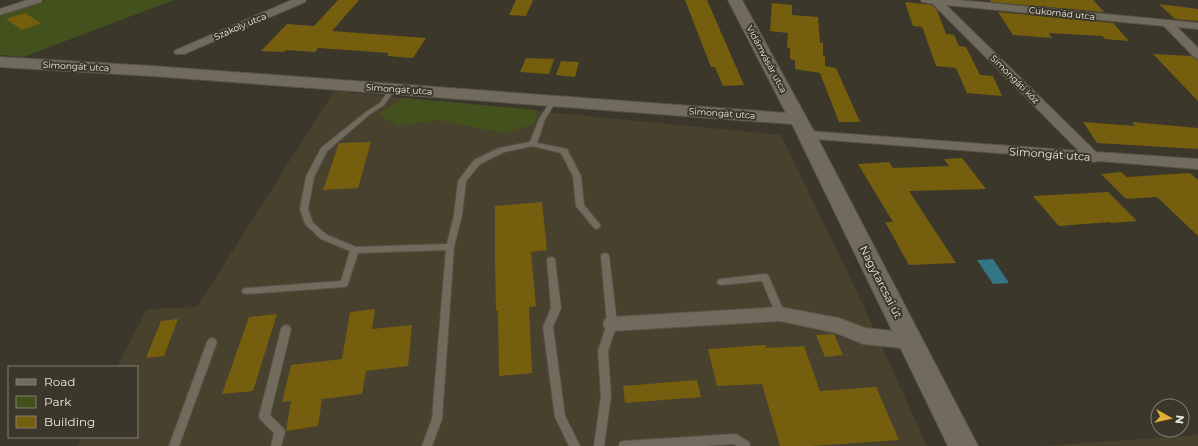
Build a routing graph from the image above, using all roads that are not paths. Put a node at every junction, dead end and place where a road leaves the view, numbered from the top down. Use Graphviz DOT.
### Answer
graph roads {
  1 [pos="38,0"];
  2 [pos="301,0"];
  3 [pos="735,0"];
  4 [pos="931,0"];
  5 [pos="0,12"];
  6 [pos="1167,23"];
  7 [pos="1198,26"];
  8 [pos="180,52"];
  9 [pos="1198,55"];
  10 [pos="0,62"];
  11 [pos="393,88"];
  12 [pos="554,100"];
  13 [pos="803,127"];
  14 [pos="533,144"];
  15 [pos="1094,158"];
  16 [pos="1198,164"];
  17 [pos="597,226"];
  18 [pos="450,247"];
  19 [pos="355,250"];
  20 [pos="605,256"];
  21 [pos="551,260"];
  22 [pos="721,282"];
  23 [pos="246,291"];
  24 [pos="780,314"];
  25 [pos="612,324"];
  26 [pos="286,329"];
  27 [pos="910,341"];
  28 [pos="212,342"];
  29 [pos="174,446"];
  30 [pos="276,446"];
  31 [pos="427,446"];
  32 [pos="575,446"];
  33 [pos="599,446"];
  34 [pos="624,446"];
  35 [pos="746,446"];
  36 [pos="963,446"];
  1 -- 5 [label="street"];
  2 -- 8 [label="street, Szakoly utca"];
  3 -- 13 [label="main road, Vidámvásár utca"];
  4 -- 6 [label="street, Cukornád utca"];
  4 -- 15 [label="street, Simongáti köz"];
  6 -- 7 [label="street, Cukornád utca"];
  6 -- 9 [label="street"];
  10 -- 11 [label="main road, Simongát utca"];
  11 -- 12 [label="main road, Simongát utca"];
  11 -- 19 [label="lane"];
  12 -- 13 [label="main road, Simongát utca"];
  12 -- 14 [label="lane"];
  13 -- 15 [label="street, Simongát utca"];
  13 -- 27 [label="main road, Nagytarcsai út"];
  14 -- 17 [label="lane"];
  14 -- 18 [label="lane"];
  15 -- 16 [label="street, Simongát utca"];
  18 -- 19 [label="lane"];
  18 -- 31 [label="lane"];
  19 -- 23 [label="lane"];
  20 -- 25 [label="lane"];
  21 -- 32 [label="lane"];
  22 -- 24 [label="lane"];
  24 -- 25 [label="street"];
  24 -- 27 [label="street"];
  25 -- 33 [label="lane"];
  26 -- 30 [label="lane"];
  27 -- 36 [label="main road, Nagytarcsai út"];
  28 -- 29 [label="lane"];
  34 -- 35 [label="lane"];
}
